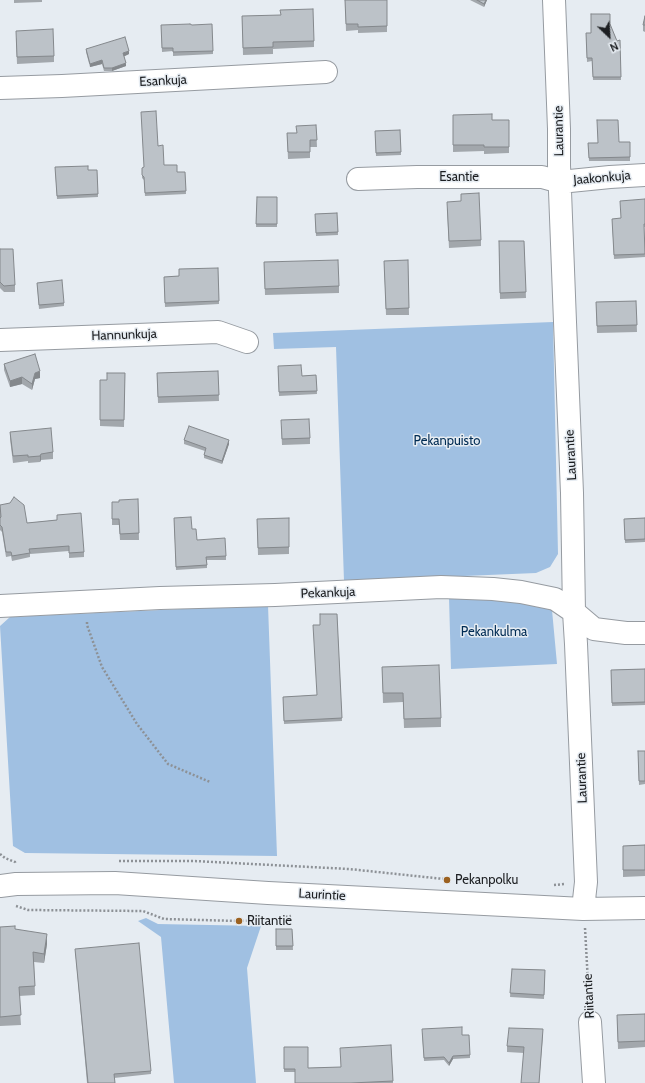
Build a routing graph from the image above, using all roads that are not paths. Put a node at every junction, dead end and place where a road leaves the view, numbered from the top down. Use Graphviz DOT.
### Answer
graph roads {
  1 [pos="554,0"];
  2 [pos="326,72"];
  3 [pos="0,88"];
  4 [pos="645,175"];
  5 [pos="358,179"];
  6 [pos="560,182"];
  7 [pos="0,340"];
  8 [pos="247,342"];
  9 [pos="0,606"];
  10 [pos="574,612"];
  11 [pos="645,633"];
  12 [pos="0,886"];
  13 [pos="645,908"];
  14 [pos="583,909"];
  15 [pos="590,1022"];
  16 [pos="594,1083"];
  1 -- 6 [label="street, Laurantie"];
  2 -- 3 [label="street, Esankuja"];
  4 -- 6 [label="street, Jaakonkuja"];
  5 -- 6 [label="street, Esantie"];
  6 -- 10 [label="street, Laurantie"];
  7 -- 8 [label="street, Hannunkuja"];
  9 -- 10 [label="street, Pekankuja"];
  10 -- 11 [label="street, Pekankuja"];
  10 -- 14 [label="street, Laurantie"];
  12 -- 14 [label="street, Laurintie"];
  13 -- 14 [label="street, Laurintie"];
  15 -- 16 [label="street, Riitantie"];
}
